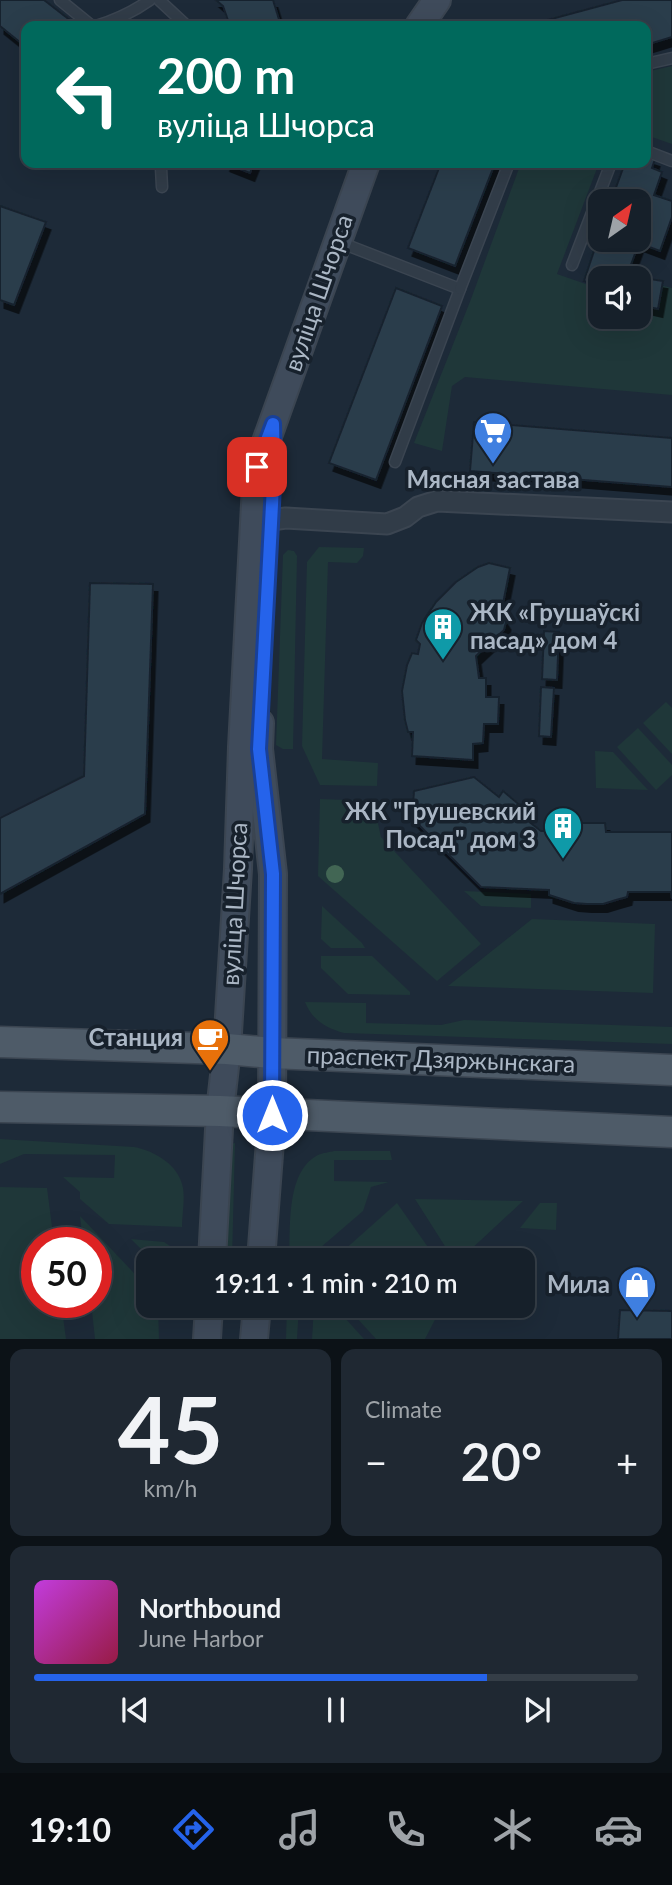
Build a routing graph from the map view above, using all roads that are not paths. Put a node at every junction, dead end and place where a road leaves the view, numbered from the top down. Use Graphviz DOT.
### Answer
graph roads {
  1 [pos="60,0"];
  2 [pos="150,0"];
  3 [pos="159,0"];
  4 [pos="437,0"];
  5 [pos="87,21"];
  6 [pos="113,21"];
  7 [pos="182,21"];
  8 [pos="422,21"];
  9 [pos="672,58"];
  10 [pos="651,63"];
  11 [pos="651,153"];
  12 [pos="672,161"];
  13 [pos="161,168"];
  14 [pos="364,168"];
  15 [pos="507,168"];
  16 [pos="609,168"];
  17 [pos="162,187"];
  18 [pos="336,241"];
  19 [pos="572,265"];
  20 [pos="460,289"];
  21 [pos="273,424"];
  22 [pos="395,462"];
  23 [pos="672,512"];
  24 [pos="271,520"];
  25 [pos="0,1042"];
  26 [pos="227,1049"];
  27 [pos="272,1053"];
  28 [pos="672,1070"];
  29 [pos="0,1107"];
  30 [pos="220,1111"];
  31 [pos="272,1115"];
  32 [pos="672,1132"];
  33 [pos="213,1248"];
  34 [pos="262,1248"];
  35 [pos="208,1318"];
  36 [pos="256,1318"];
  37 [pos="207,1339"];
  38 [pos="254,1339"];
  1 -- 5 [label="lane"];
  2 -- 6 [label="lane"];
  3 -- 7 [label="lane"];
  4 -- 8 [label="street"];
  9 -- 10 [label="lane"];
  11 -- 12 [label="lane"];
  13 -- 17 [label="lane"];
  14 -- 18 [label="street, вуліца Шчорса"];
  15 -- 20 [label="lane"];
  16 -- 19 [label="lane"];
  18 -- 20 [label="lane"];
  18 -- 21 [label="street, вуліца Шчорса"];
  20 -- 22 [label="lane"];
  21 -- 24 [label="street, вуліца Шчорса"];
  21 -- 26 [label="street, вуліца Шчорса"];
  23 -- 24 [label="street"];
  24 -- 27 [label="street, вуліца Шчорса"];
  25 -- 26 [label="main road, праспект Дзяржынскага"];
  26 -- 27 [label="main road, праспект Дзяржынскага"];
  26 -- 30 [label="street, вуліца Шчорса"];
  27 -- 28 [label="main road, праспект Дзяржынскага"];
  27 -- 31 [label="street, вуліца Шчорса"];
  29 -- 30 [label="main road"];
  30 -- 31 [label="main road"];
  30 -- 33 [label="street, вуліца Шчорса"];
  31 -- 32 [label="main road"];
  31 -- 34 [label="street, вуліца Шчорса"];
  35 -- 37 [label="street"];
  36 -- 38 [label="street"];
}
